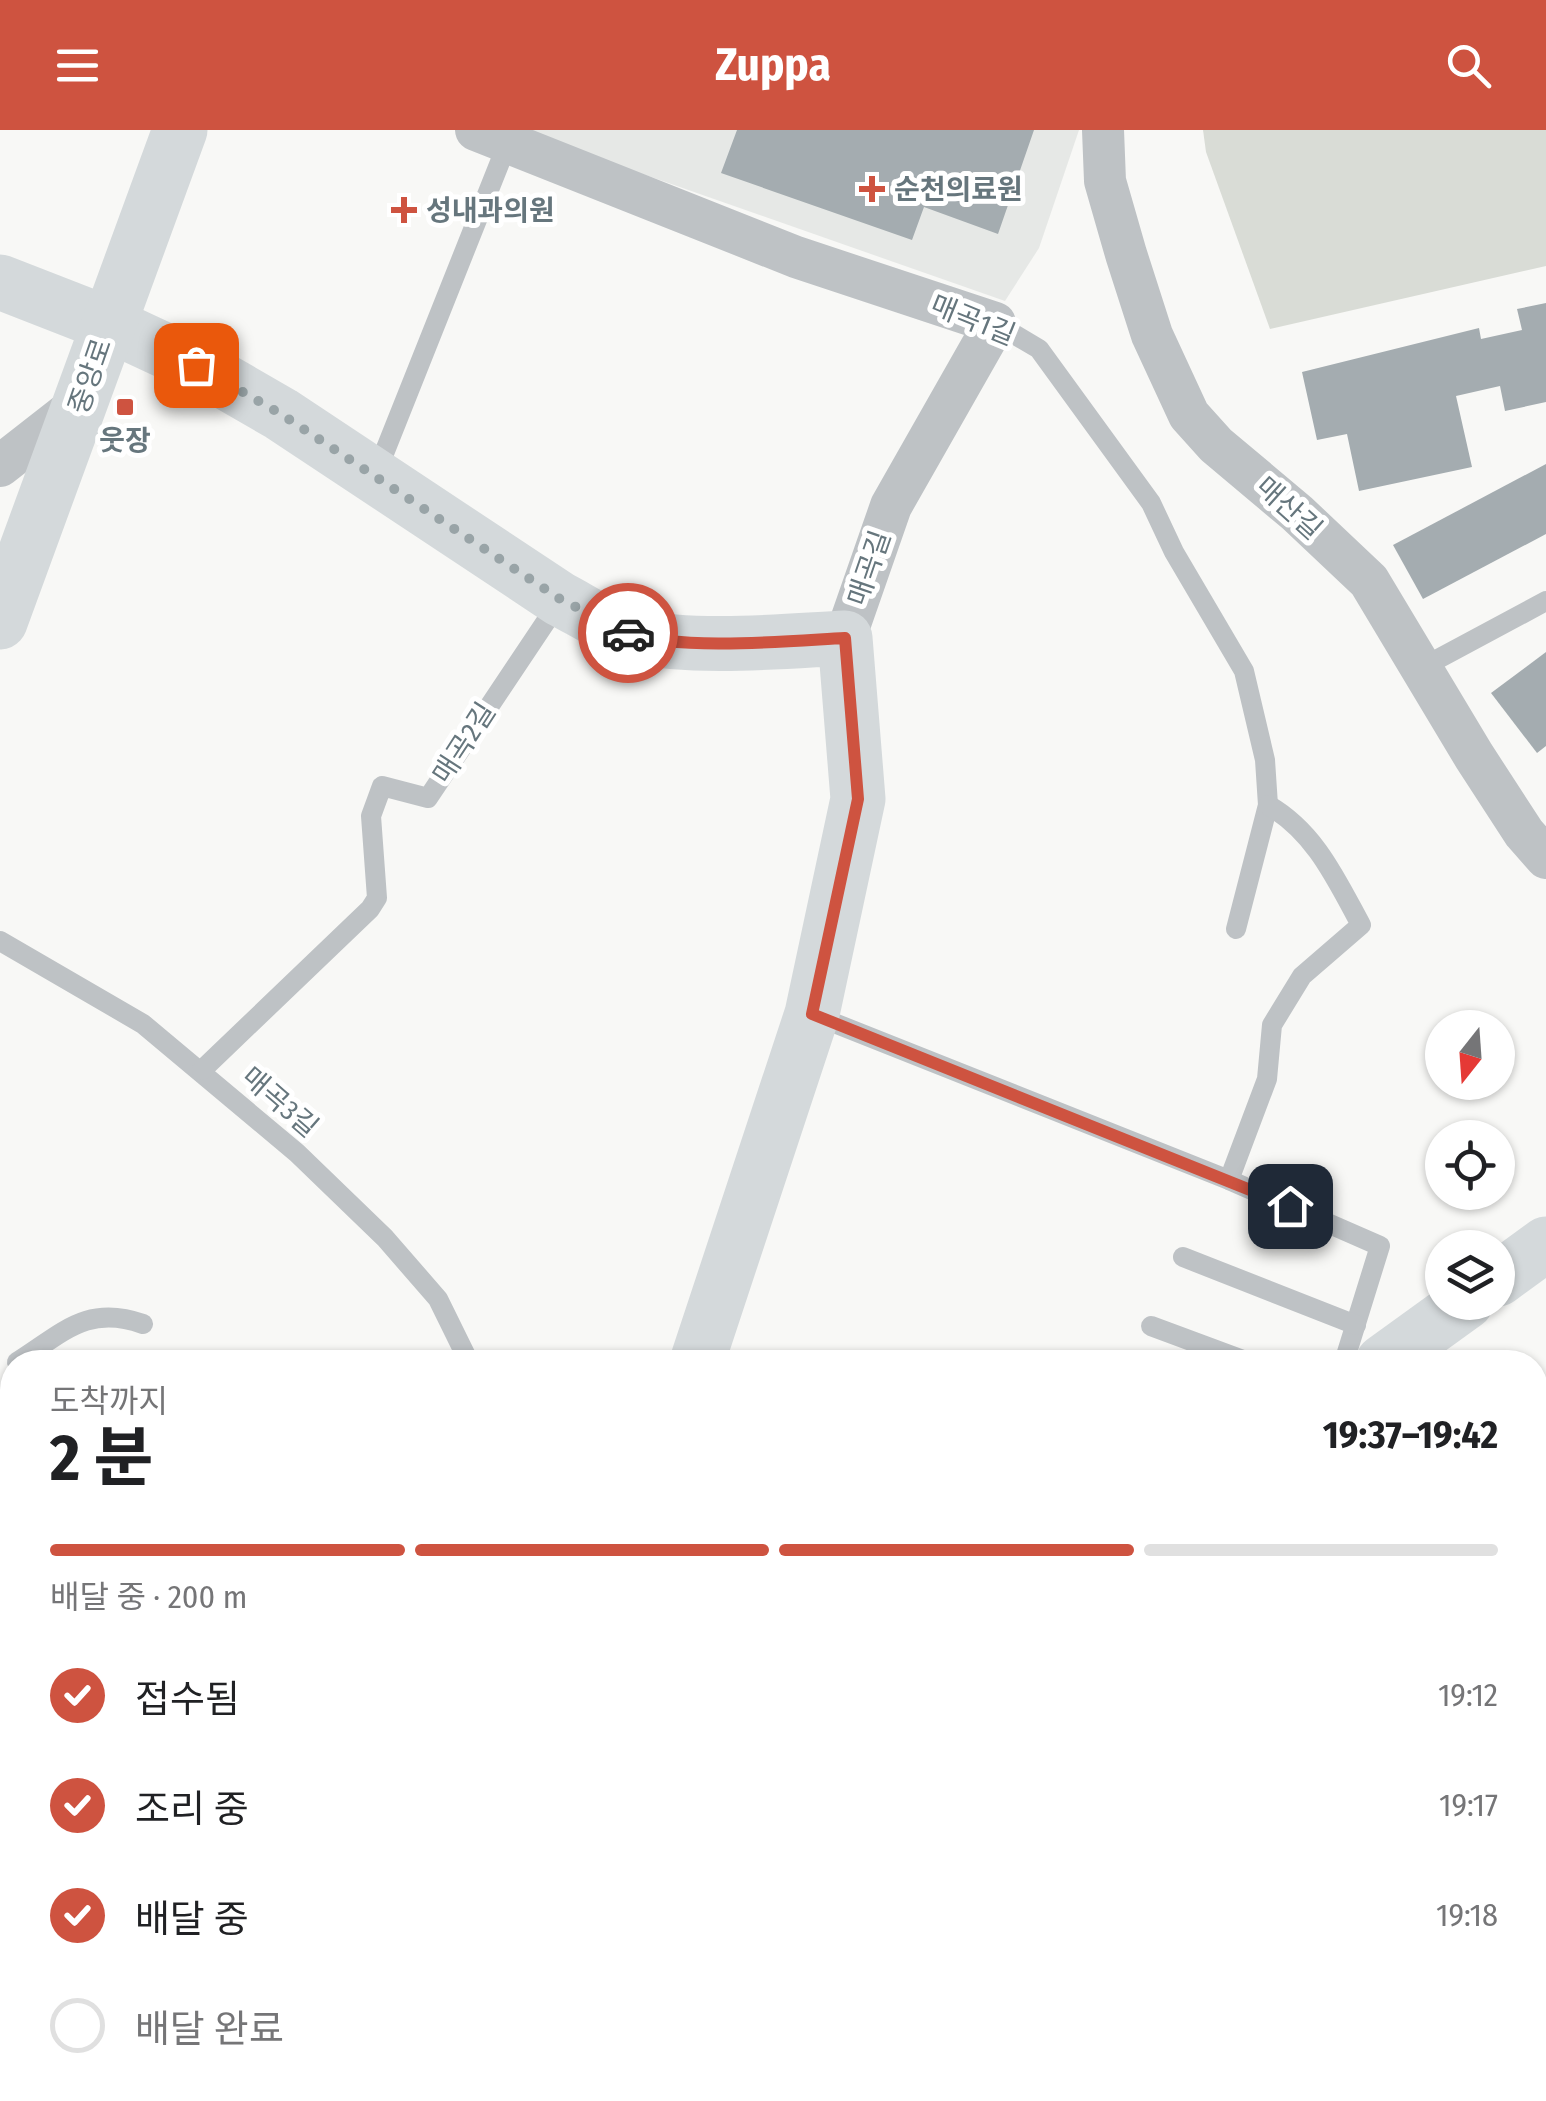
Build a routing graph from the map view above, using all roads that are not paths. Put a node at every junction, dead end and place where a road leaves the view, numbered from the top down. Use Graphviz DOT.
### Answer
graph roads {
  1 [pos="180,130"];
  2 [pos="1103,130"];
  3 [pos="492,136"];
  4 [pos="0,282"];
  5 [pos="994,323"];
  6 [pos="108,324"];
  7 [pos="83,400"];
  8 [pos="0,466"];
  9 [pos="374,478"];
  10 [pos="560,599"];
  11 [pos="1546,601"];
  12 [pos="0,622"];
  13 [pos="845,638"];
  14 [pos="1423,666"];
  15 [pos="1268,805"];
  16 [pos="1546,858"];
  17 [pos="1236,928"];
  18 [pos="1,945"];
  19 [pos="812,1014"];
  20 [pos="202,1070"];
  21 [pos="1229,1180"];
  22 [pos="1546,1244"];
  23 [pos="1183,1257"];
  24 [pos="1515,1267"];
  25 [pos="1425,1320"];
  26 [pos="144,1324"];
  27 [pos="1151,1326"];
  28 [pos="1369,1344"];
  29 [pos="37,1350"];
  30 [pos="463,1350"];
  31 [pos="701,1350"];
  32 [pos="1216,1350"];
  1 -- 6 [label="street, 중앙로"];
  2 -- 14 [label="street, 매산길"];
  3 -- 5 [label="street, 매곡1길"];
  3 -- 9 [label="lane"];
  4 -- 6 [label="street"];
  5 -- 13 [label="street, 매곡길"];
  5 -- 15 [label="lane, 매곡1길"];
  6 -- 7 [label="street, 중앙로"];
  6 -- 9 [label="street"];
  7 -- 8 [label="street"];
  7 -- 12 [label="street, 중앙로"];
  9 -- 10 [label="street"];
  10 -- 13 [label="street"];
  10 -- 20 [label="lane, 매곡2길"];
  11 -- 14 [label="lane"];
  13 -- 19 [label="street, 매곡길"];
  14 -- 16 [label="street, 매산길"];
  15 -- 17 [label="lane, 매곡1길"];
  15 -- 21 [label="lane"];
  18 -- 20 [label="lane, 매곡3길"];
  19 -- 21 [label="lane"];
  19 -- 31 [label="street, 매곡길"];
  20 -- 30 [label="lane, 매곡3길"];
  21 -- 28 [label="lane"];
  22 -- 24 [label="street"];
  23 -- 28 [label="lane"];
  25 -- 28 [label="street"];
  26 -- 29 [label="lane"];
  27 -- 32 [label="lane"];
}
